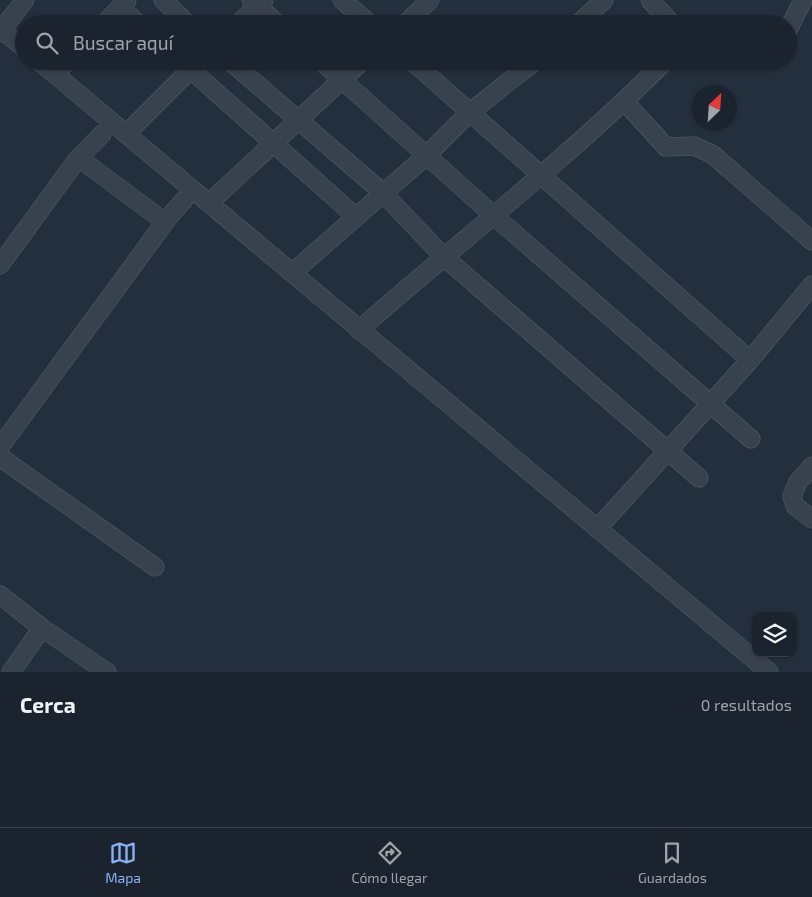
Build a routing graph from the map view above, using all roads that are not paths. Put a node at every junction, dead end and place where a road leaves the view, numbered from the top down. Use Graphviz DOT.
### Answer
graph roads {
  1 [pos="25,0"];
  2 [pos="163,0"];
  3 [pos="342,0"];
  4 [pos="430,0"];
  5 [pos="604,0"];
  6 [pos="650,0"];
  7 [pos="803,0"];
  8 [pos="258,2"];
  9 [pos="123,4"];
  10 [pos="113,15"];
  11 [pos="132,15"];
  12 [pos="179,15"];
  13 [pos="246,15"];
  14 [pos="270,15"];
  15 [pos="360,15"];
  16 [pos="414,15"];
  17 [pos="588,15"];
  18 [pos="664,15"];
  19 [pos="796,15"];
  20 [pos="1,31"];
  21 [pos="15,41"];
  22 [pos="49,70"];
  23 [pos="58,70"];
  24 [pos="185,70"];
  25 [pos="196,70"];
  26 [pos="241,70"];
  27 [pos="331,70"];
  28 [pos="352,70"];
  29 [pos="422,70"];
  30 [pos="524,70"];
  31 [pos="656,70"];
  32 [pos="54,74"];
  33 [pos="341,79"];
  34 [pos="625,102"];
  35 [pos="470,112"];
  36 [pos="299,119"];
  37 [pos="102,134"];
  38 [pos="126,134"];
  39 [pos="273,143"];
  40 [pos="426,156"];
  41 [pos="79,158"];
  42 [pos="542,176"];
  43 [pos="382,192"];
  44 [pos="184,200"];
  45 [pos="209,203"];
  46 [pos="493,215"];
  47 [pos="355,216"];
  48 [pos="165,222"];
  49 [pos="812,241"];
  50 [pos="443,256"];
  51 [pos="0,265"];
  52 [pos="292,273"];
  53 [pos="812,285"];
  54 [pos="359,330"];
  55 [pos="750,360"];
  56 [pos="708,404"];
  57 [pos="751,439"];
  58 [pos="0,447"];
  59 [pos="668,451"];
  60 [pos="0,457"];
  61 [pos="812,466"];
  62 [pos="699,478"];
  63 [pos="812,519"];
  64 [pos="597,529"];
  65 [pos="155,567"];
  66 [pos="0,595"];
  67 [pos="42,628"];
  68 [pos="11,672"];
  69 [pos="107,672"];
  70 [pos="769,672"];
  1 -- 20 [label="street"];
  2 -- 12 [label="street"];
  3 -- 15 [label="street"];
  4 -- 16 [label="street"];
  5 -- 17 [label="street"];
  6 -- 18 [label="street"];
  7 -- 19 [label="street"];
  8 -- 13 [label="street"];
  8 -- 14 [label="street"];
  9 -- 10 [label="street"];
  9 -- 11 [label="street"];
  20 -- 21 [label="street"];
  22 -- 32 [label="street"];
  23 -- 32 [label="street"];
  24 -- 38 [label="street"];
  25 -- 39 [label="street"];
  26 -- 36 [label="street"];
  27 -- 33 [label="street"];
  28 -- 33 [label="street"];
  29 -- 35 [label="street"];
  30 -- 35 [label="street"];
  31 -- 34 [label="street"];
  32 -- 38 [label="street"];
  33 -- 36 [label="street"];
  33 -- 40 [label="street"];
  34 -- 42 [label="street"];
  34 -- 49 [label="street"];
  35 -- 40 [label="street"];
  35 -- 42 [label="street"];
  36 -- 39 [label="street"];
  36 -- 43 [label="street"];
  37 -- 41 [label="street"];
  38 -- 45 [label="street"];
  39 -- 45 [label="street"];
  39 -- 47 [label="street"];
  40 -- 43 [label="street"];
  40 -- 46 [label="street"];
  41 -- 48 [label="street"];
  41 -- 51 [label="street"];
  42 -- 46 [label="street"];
  42 -- 55 [label="street"];
  43 -- 47 [label="street"];
  43 -- 50 [label="street"];
  44 -- 48 [label="street"];
  45 -- 52 [label="street"];
  46 -- 50 [label="street"];
  46 -- 56 [label="street"];
  47 -- 52 [label="street"];
  48 -- 58 [label="street"];
  50 -- 54 [label="street"];
  50 -- 59 [label="street"];
  52 -- 54 [label="street"];
  53 -- 55 [label="street"];
  54 -- 64 [label="street"];
  55 -- 56 [label="street"];
  56 -- 57 [label="street"];
  56 -- 59 [label="street"];
  59 -- 62 [label="street"];
  59 -- 64 [label="street"];
  60 -- 65 [label="street"];
  61 -- 63 [label="street"];
  64 -- 70 [label="street"];
  66 -- 67 [label="street"];
  67 -- 68 [label="street"];
  67 -- 69 [label="street"];
}
